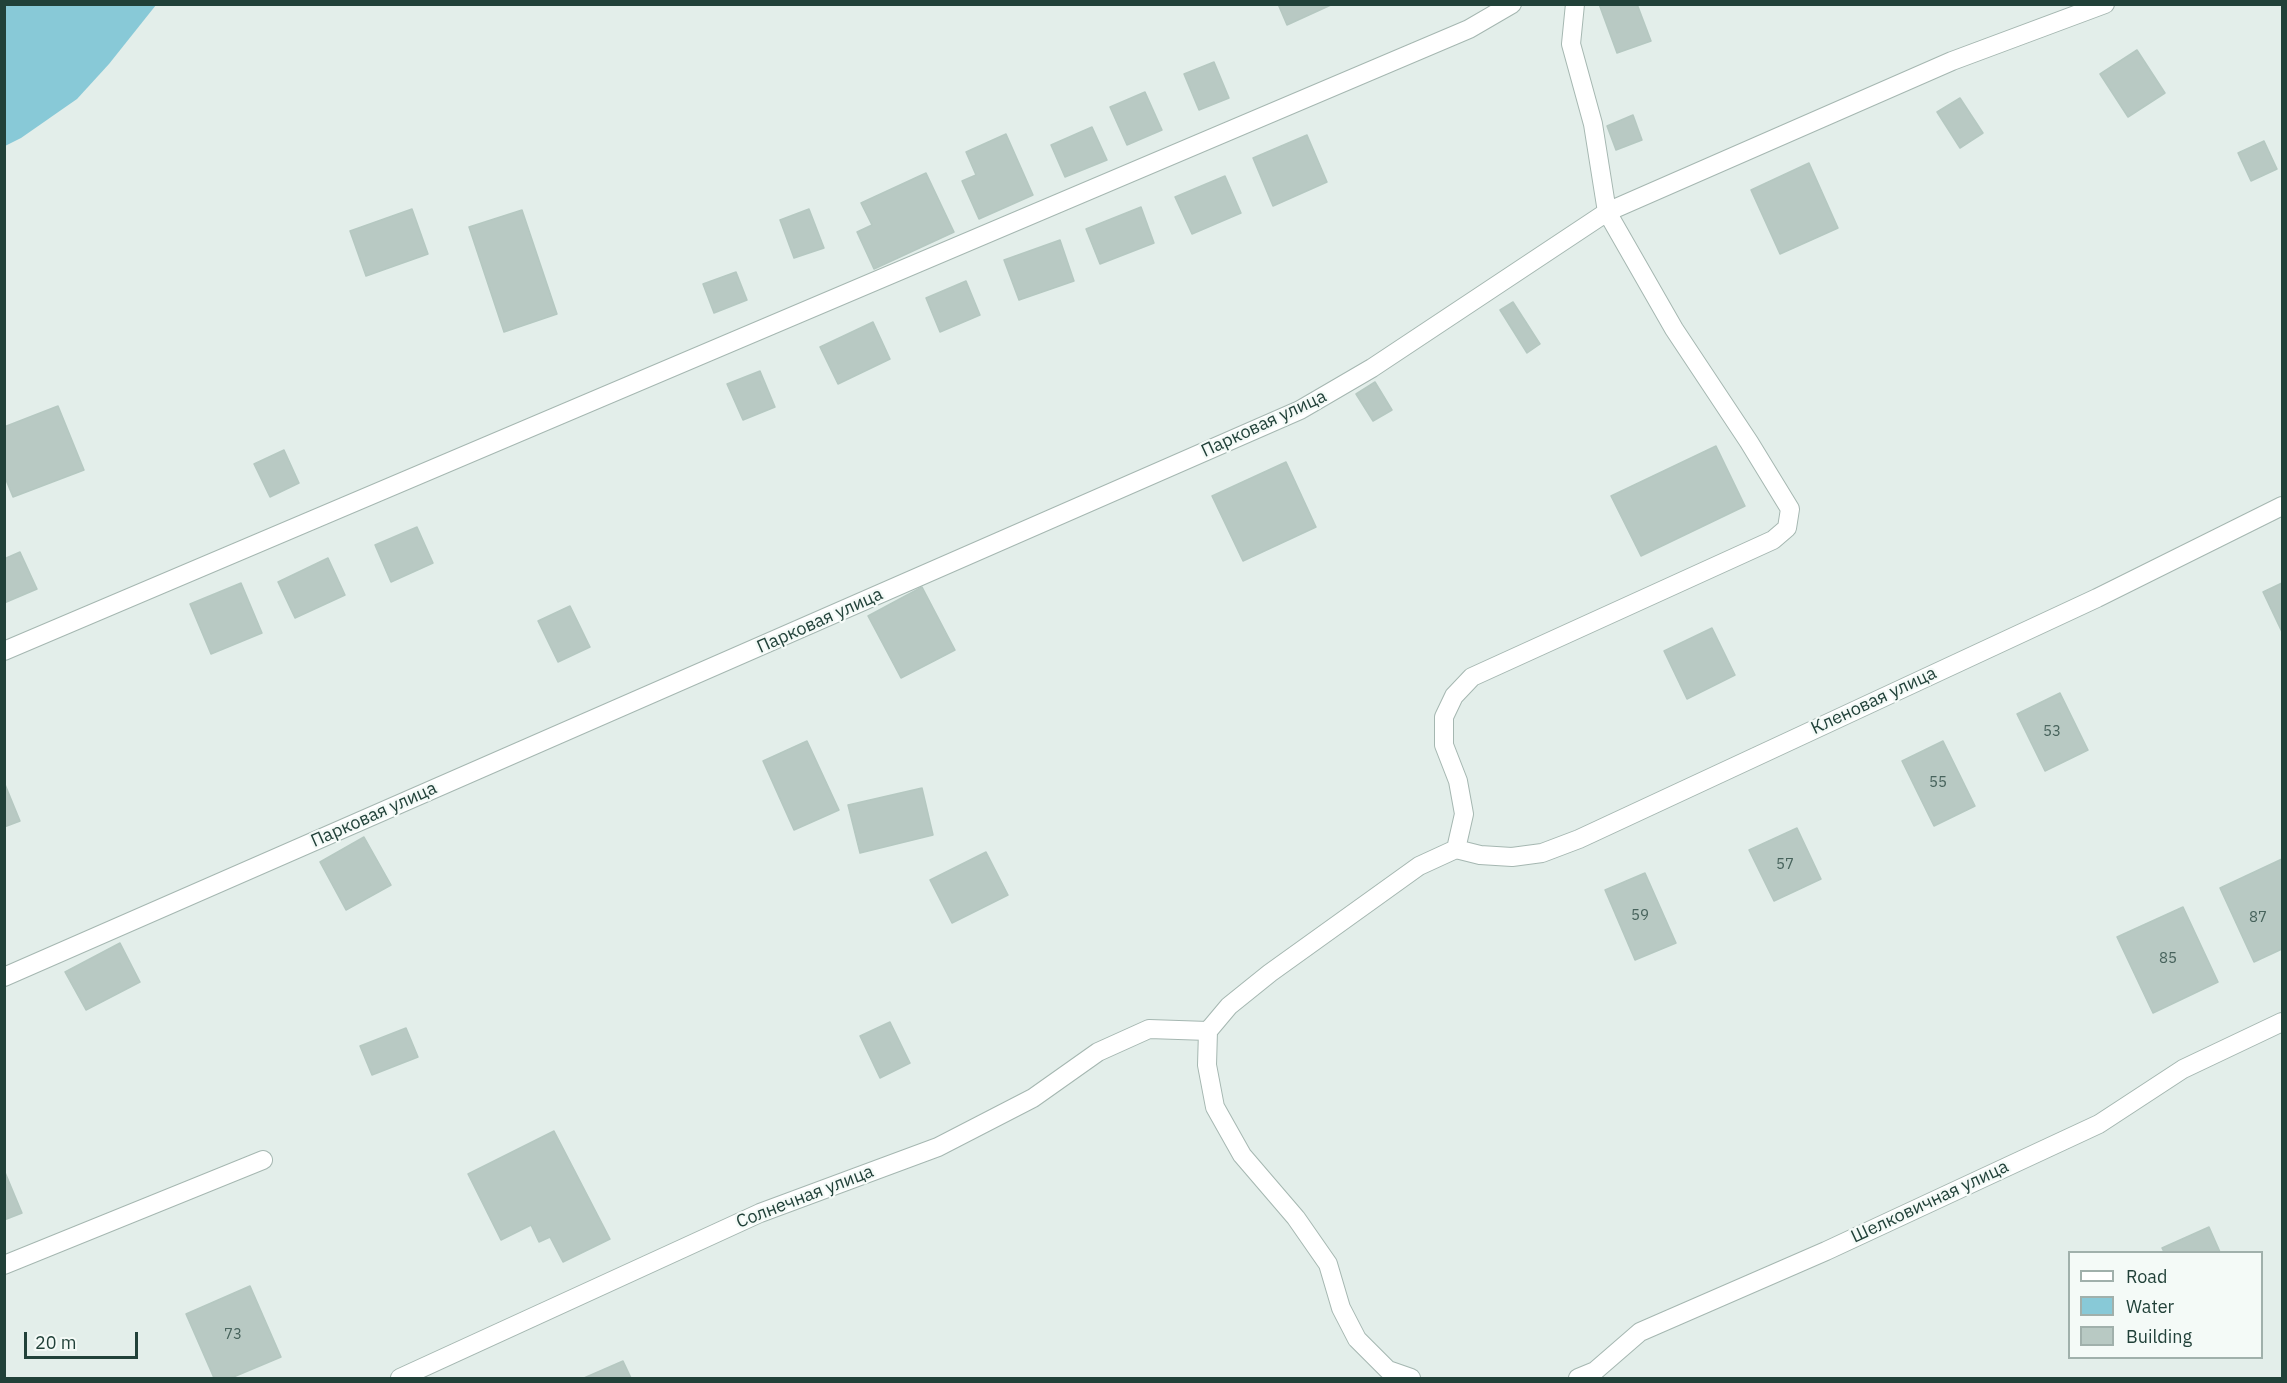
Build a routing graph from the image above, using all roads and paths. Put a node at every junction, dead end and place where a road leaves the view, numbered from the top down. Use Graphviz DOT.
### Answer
graph roads {
  1 [pos="1512,4"];
  2 [pos="1575,4"];
  3 [pos="2105,4"];
  4 [pos="1607,212"];
  5 [pos="2283,506"];
  6 [pos="4,651"];
  7 [pos="1456,849"];
  8 [pos="4,977"];
  9 [pos="2283,1022"];
  10 [pos="1209,1031"];
  11 [pos="263,1160"];
  12 [pos="4,1265"];
  13 [pos="400,1378"];
  14 [pos="1411,1378"];
  15 [pos="1578,1378"];
  1 -- 6 [label="street"];
  2 -- 4 [label="street"];
  3 -- 4 [label="street, Парковая улица"];
  4 -- 7 [label="street"];
  4 -- 8 [label="street, Парковая улица"];
  5 -- 7 [label="street, Кленовая улица"];
  7 -- 10 [label="street"];
  9 -- 15 [label="street, Шелковичная улица"];
  10 -- 13 [label="street, Солнечная улица"];
  10 -- 14 [label="street"];
  11 -- 12 [label="street"];
}
